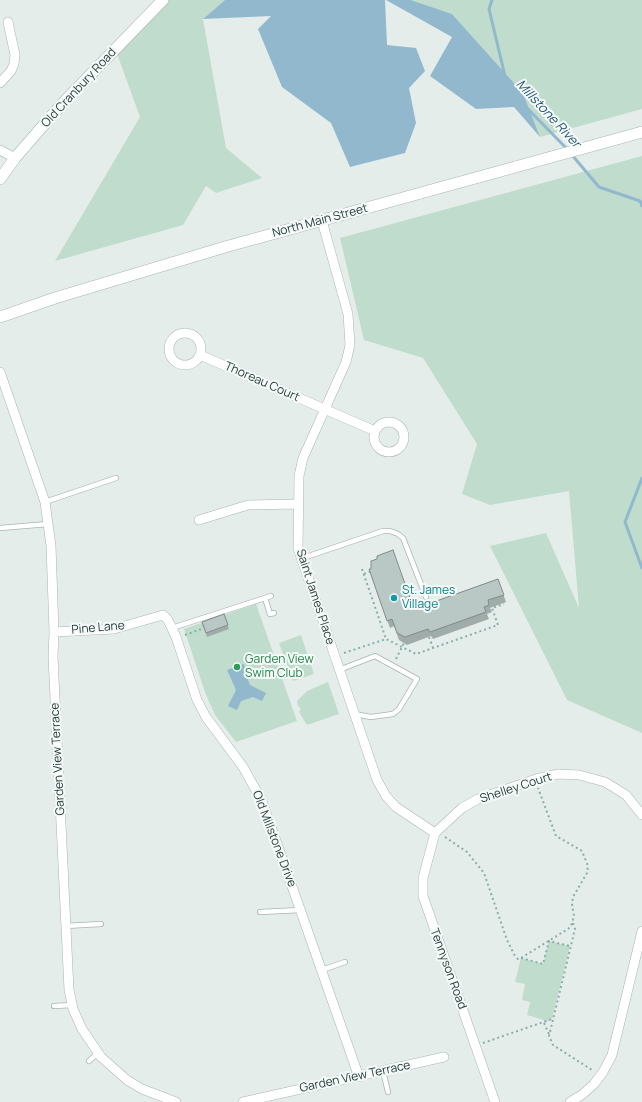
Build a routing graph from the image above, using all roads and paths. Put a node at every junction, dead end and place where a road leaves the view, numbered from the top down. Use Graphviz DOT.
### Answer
graph roads {
  1 [pos="163,0"];
  2 [pos="8,22"];
  3 [pos="0,83"];
  4 [pos="642,132"];
  5 [pos="0,150"];
  6 [pos="15,158"];
  7 [pos="0,179"];
  8 [pos="322,221"];
  9 [pos="0,317"];
  10 [pos="200,354"];
  11 [pos="0,372"];
  12 [pos="325,410"];
  13 [pos="375,432"];
  14 [pos="116,478"];
  15 [pos="45,502"];
  16 [pos="298,504"];
  17 [pos="199,520"];
  18 [pos="48,524"];
  19 [pos="0,528"];
  20 [pos="300,559"];
  21 [pos="362,569"];
  22 [pos="375,570"];
  23 [pos="364,574"];
  24 [pos="271,596"];
  25 [pos="426,597"];
  26 [pos="264,598"];
  27 [pos="504,604"];
  28 [pos="274,613"];
  29 [pos="163,615"];
  30 [pos="172,628"];
  31 [pos="204,628"];
  32 [pos="54,632"];
  33 [pos="185,635"];
  34 [pos="429,637"];
  35 [pos="386,639"];
  36 [pos="404,643"];
  37 [pos="402,647"];
  38 [pos="433,648"];
  39 [pos="344,653"];
  40 [pos="393,666"];
  41 [pos="339,670"];
  42 [pos="354,714"];
  43 [pos="538,787"];
  44 [pos="642,815"];
  45 [pos="435,833"];
  46 [pos="445,837"];
  47 [pos="301,910"];
  48 [pos="260,912"];
  49 [pos="573,922"];
  50 [pos="101,924"];
  51 [pos="65,926"];
  52 [pos="642,931"];
  53 [pos="549,941"];
  54 [pos="570,946"];
  55 [pos="521,958"];
  56 [pos="346,962"];
  57 [pos="322,970"];
  58 [pos="73,1005"];
  59 [pos="54,1006"];
  60 [pos="552,1019"];
  61 [pos="544,1023"];
  62 [pos="549,1036"];
  63 [pos="483,1043"];
  64 [pos="98,1053"];
  65 [pos="444,1058"];
  66 [pos="89,1061"];
  67 [pos="592,1070"];
  68 [pos="383,1071"];
  69 [pos="359,1077"];
  70 [pos="388,1092"];
  71 [pos="170,1101"];
  72 [pos="243,1102"];
  73 [pos="495,1102"];
  74 [pos="570,1102"];
  1 -- 6 [label="street, Old Cranbury Road"];
  2 -- 3 [label="street"];
  4 -- 8 [label="street, North Main Street"];
  5 -- 6 [label="street"];
  6 -- 7 [label="street, Old Cranbury Road"];
  8 -- 9 [label="street, North Main Street"];
  8 -- 12 [label="street, Saint James Place"];
  10 -- 12 [label="street, Thoreau Court"];
  11 -- 15 [label="street, Garden View Terrace"];
  12 -- 13 [label="street, Thoreau Court"];
  12 -- 16 [label="street, Saint James Place"];
  14 -- 15 [label="lane"];
  15 -- 18 [label="street, Garden View Terrace"];
  16 -- 17 [label="street"];
  16 -- 20 [label="street, Saint James Place"];
  18 -- 19 [label="lane"];
  18 -- 32 [label="street, Garden View Terrace"];
  20 -- 25 [label="lane"];
  20 -- 41 [label="street, Saint James Place"];
  21 -- 23 [label="path"];
  22 -- 23 [label="path"];
  23 -- 35 [label="path"];
  24 -- 26 [label="lane"];
  26 -- 28 [label="lane"];
  26 -- 30 [label="lane"];
  27 -- 38 [label="path"];
  29 -- 30 [label="street, Old Millstone Drive"];
  29 -- 32 [label="street, Pine Lane"];
  30 -- 47 [label="street, Old Millstone Drive"];
  31 -- 33 [label="path"];
  32 -- 51 [label="street, Garden View Terrace"];
  34 -- 38 [label="path"];
  35 -- 37 [label="path"];
  35 -- 39 [label="path"];
  36 -- 37 [label="path"];
  37 -- 38 [label="path"];
  37 -- 40 [label="path"];
  40 -- 41 [label="lane"];
  40 -- 42 [label="lane"];
  41 -- 42 [label="street, Saint James Place"];
  42 -- 45 [label="street, Saint James Place"];
  43 -- 49 [label="path"];
  44 -- 45 [label="street, Shelley Court"];
  45 -- 73 [label="street, Tennyson Road"];
  46 -- 55 [label="path"];
  47 -- 48 [label="lane"];
  47 -- 57 [label="street, Old Millstone Drive"];
  49 -- 53 [label="path"];
  49 -- 54 [label="path"];
  50 -- 51 [label="lane"];
  51 -- 58 [label="street, Garden View Terrace"];
  52 -- 74 [label="street"];
  53 -- 54 [label="path"];
  53 -- 55 [label="path"];
  53 -- 55 [label="path"];
  54 -- 60 [label="path"];
  56 -- 57 [label="lane"];
  57 -- 69 [label="street, Old Millstone Drive"];
  58 -- 59 [label="lane"];
  58 -- 64 [label="street, Garden View Terrace"];
  60 -- 61 [label="path"];
  60 -- 62 [label="path"];
  61 -- 62 [label="path"];
  61 -- 63 [label="path"];
  62 -- 67 [label="path"];
  64 -- 66 [label="lane"];
  64 -- 71 [label="street, Garden View Terrace"];
  65 -- 68 [label="street, Garden View Terrace"];
  68 -- 69 [label="street, Garden View Terrace"];
  68 -- 70 [label="lane"];
  69 -- 72 [label="street, Garden View Terrace"];
}
